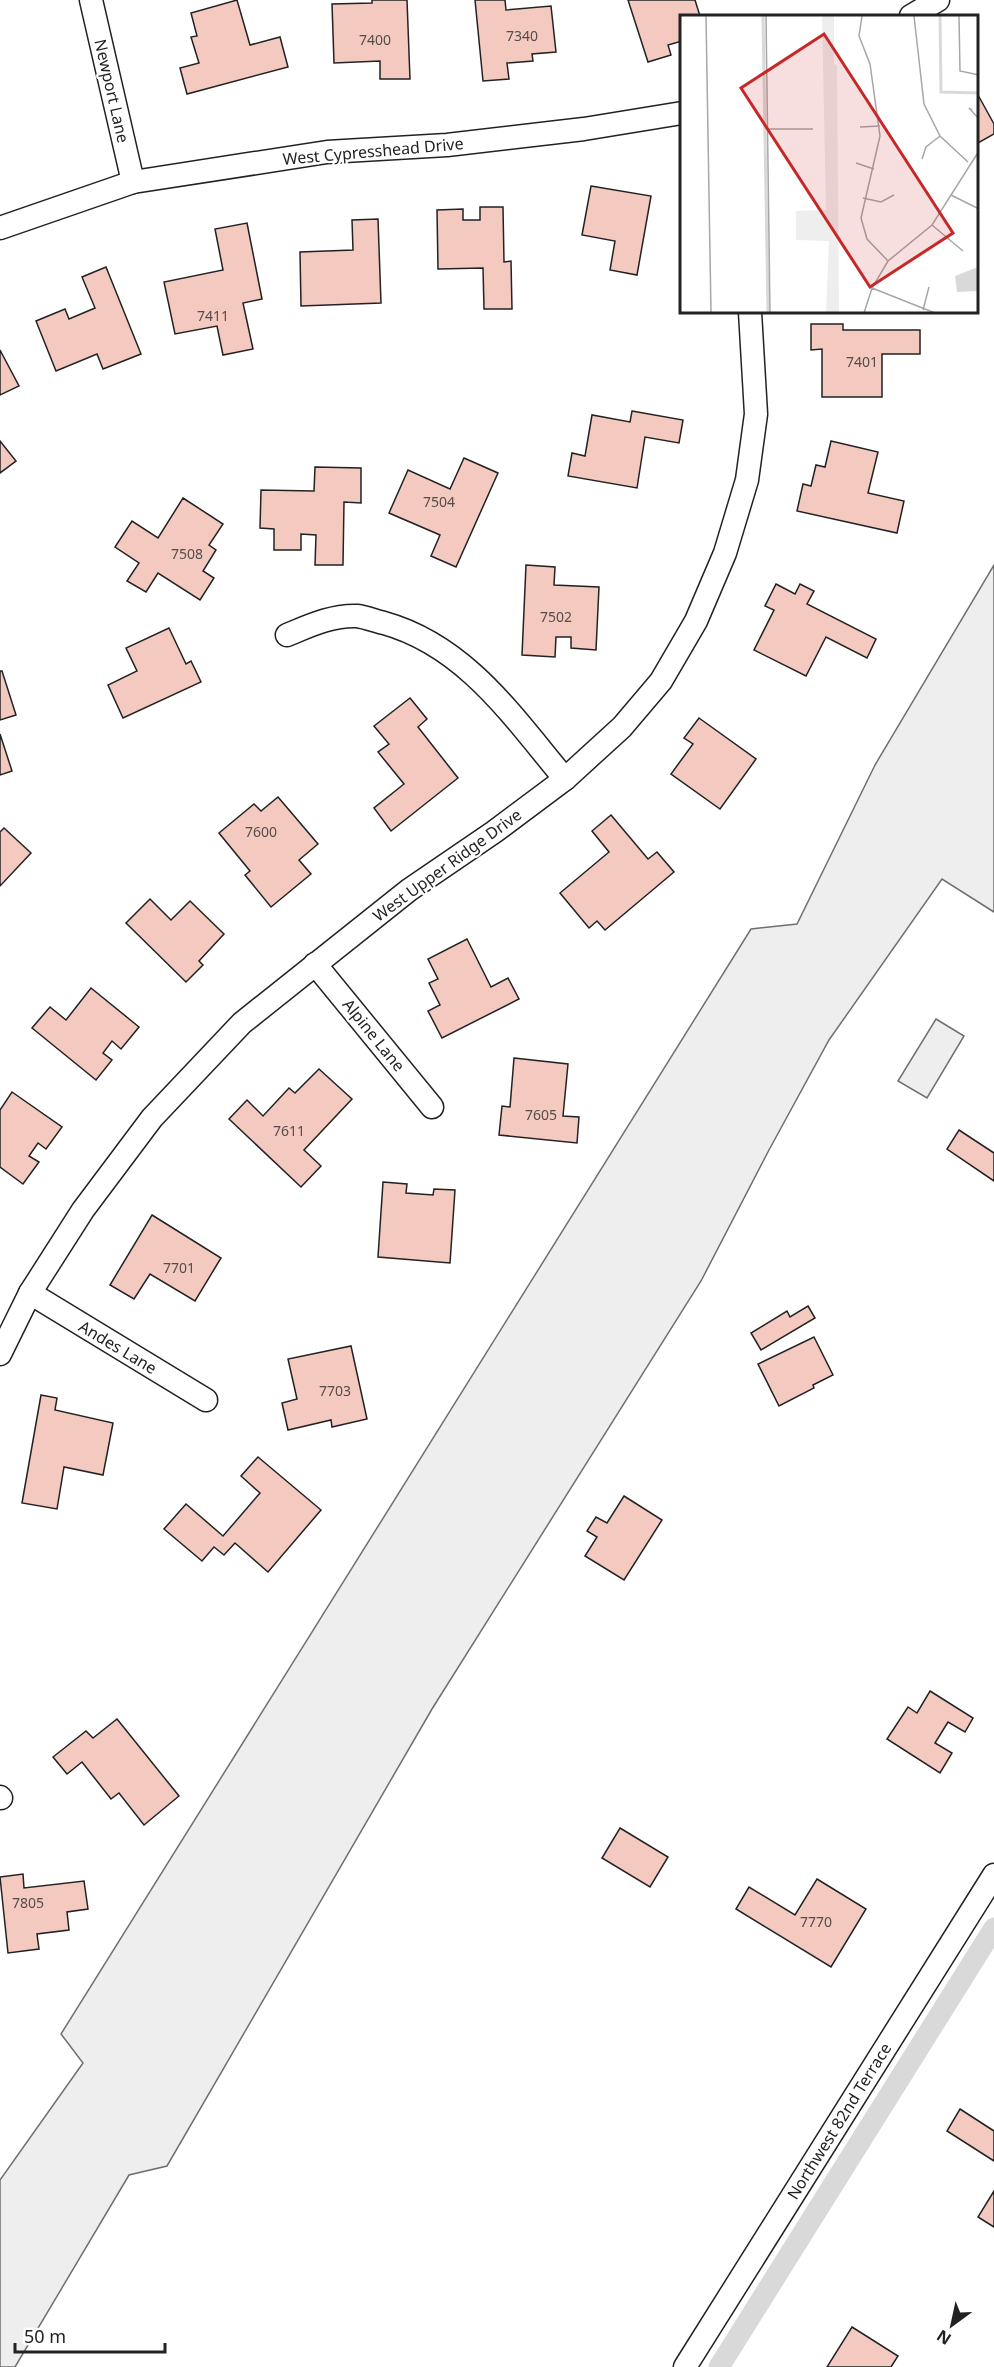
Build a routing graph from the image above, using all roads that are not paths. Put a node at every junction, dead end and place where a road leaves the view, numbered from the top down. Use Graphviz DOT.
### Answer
graph roads {
  1 [pos="91,0"];
  2 [pos="938,0"];
  3 [pos="914,15"];
  4 [pos="680,113"];
  5 [pos="133,182"];
  6 [pos="0,228"];
  7 [pos="750,314"];
  8 [pos="286,635"];
  9 [pos="565,779"];
  10 [pos="315,964"];
  11 [pos="432,1107"];
  12 [pos="30,1293"];
  13 [pos="0,1354"];
  14 [pos="206,1400"];
  15 [pos="994,1875"];
  16 [pos="685,2367"];
  1 -- 5 [label="street, Newport Lane"];
  2 -- 3 [label="street"];
  4 -- 5 [label="street, West Cypresshead Drive"];
  5 -- 6 [label="street, West Cypresshead Drive"];
  7 -- 9 [label="street, West Upper Ridge Drive"];
  8 -- 9 [label="street"];
  9 -- 10 [label="street, West Upper Ridge Drive"];
  10 -- 11 [label="street, Alpine Lane"];
  10 -- 12 [label="street, West Upper Ridge Drive"];
  12 -- 13 [label="street, West Upper Ridge Drive"];
  12 -- 14 [label="street, Andes Lane"];
  15 -- 16 [label="street, Northwest 82nd Terrace"];
}
